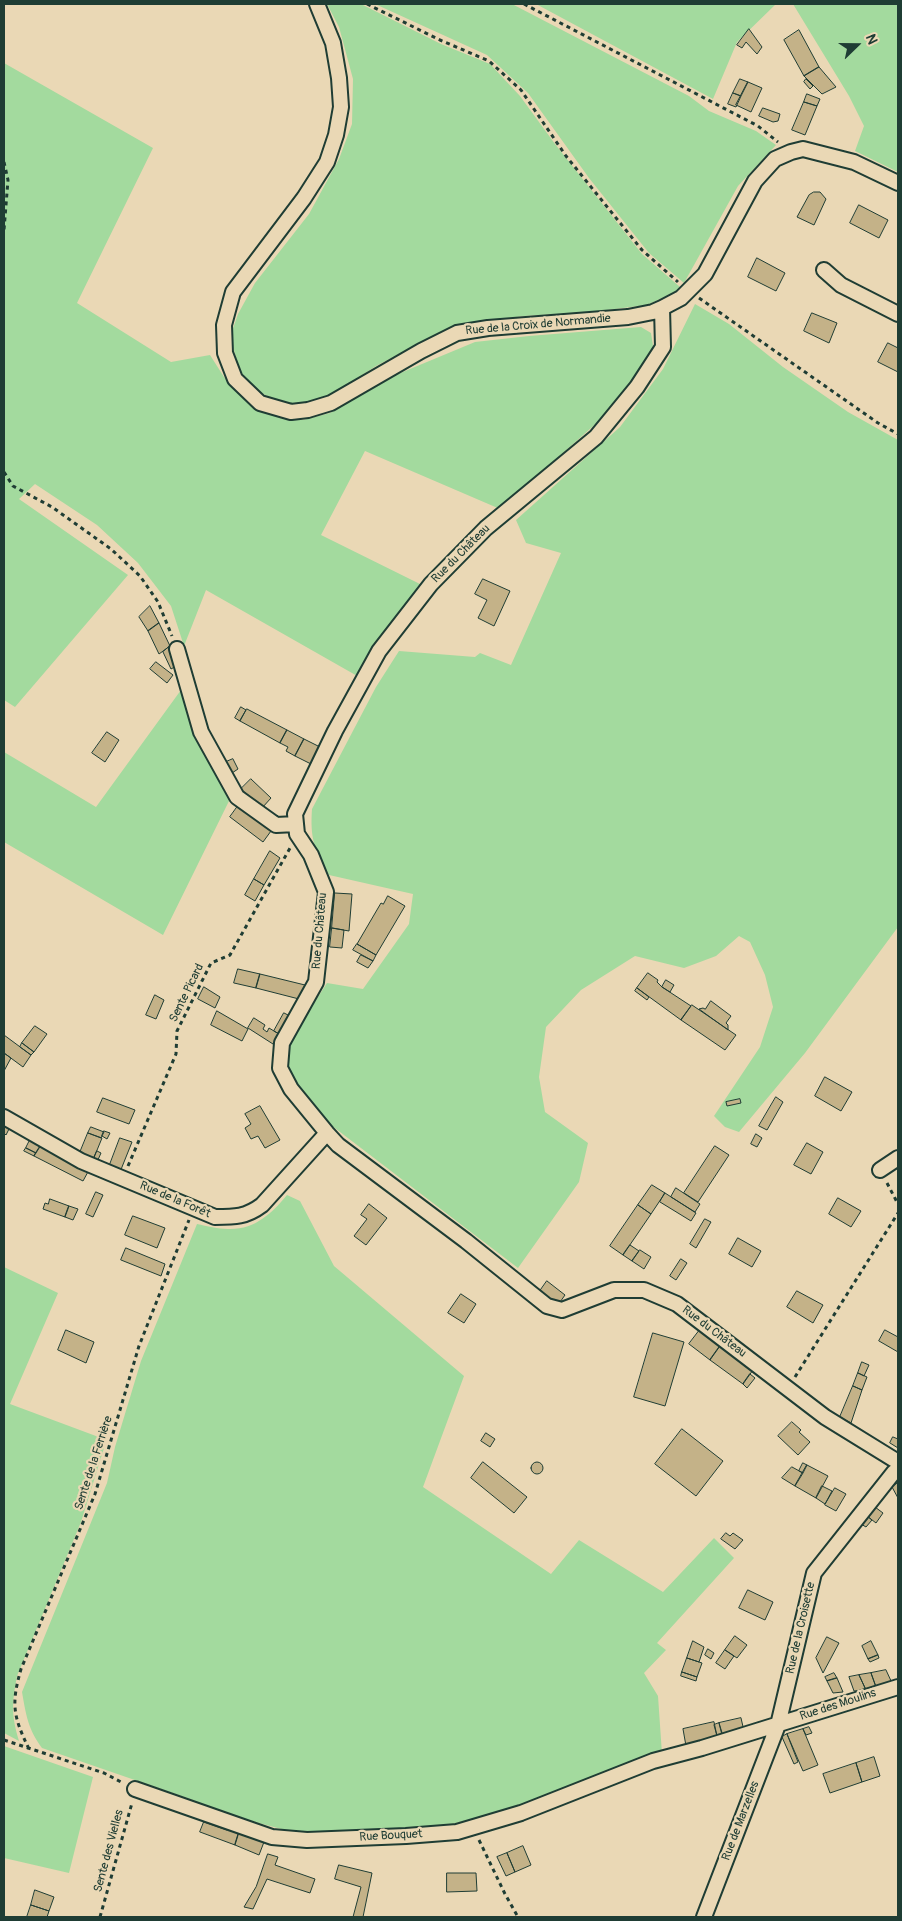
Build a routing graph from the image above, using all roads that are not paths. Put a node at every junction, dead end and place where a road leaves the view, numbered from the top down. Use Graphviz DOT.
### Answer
graph roads {
  1 [pos="317,4"];
  2 [pos="898,184"];
  3 [pos="824,270"];
  4 [pos="662,308"];
  5 [pos="898,314"];
  6 [pos="177,649"];
  7 [pos="297,829"];
  8 [pos="4,1117"];
  9 [pos="327,1134"];
  10 [pos="898,1158"];
  11 [pos="880,1170"];
  12 [pos="898,1462"];
  13 [pos="898,1471"];
  14 [pos="898,1687"];
  15 [pos="778,1725"];
  16 [pos="136,1789"];
  17 [pos="704,1917"];
  1 -- 4 [label="street, Rue de la Croix de Normandie"];
  2 -- 4 [label="street, Rue de la Croix de Normandie"];
  3 -- 5 [label="street"];
  4 -- 7 [label="street, Rue du Château"];
  6 -- 7 [label="street"];
  7 -- 9 [label="street, Rue du Château"];
  8 -- 9 [label="street, Rue de la Forêt"];
  9 -- 12 [label="street, Rue du Château"];
  10 -- 11 [label="street"];
  13 -- 15 [label="street, Rue de la Croisette"];
  14 -- 15 [label="street, Rue des Moulins"];
  15 -- 16 [label="street, Rue Bouquet"];
  15 -- 17 [label="street, Rue de Marzelles"];
}
